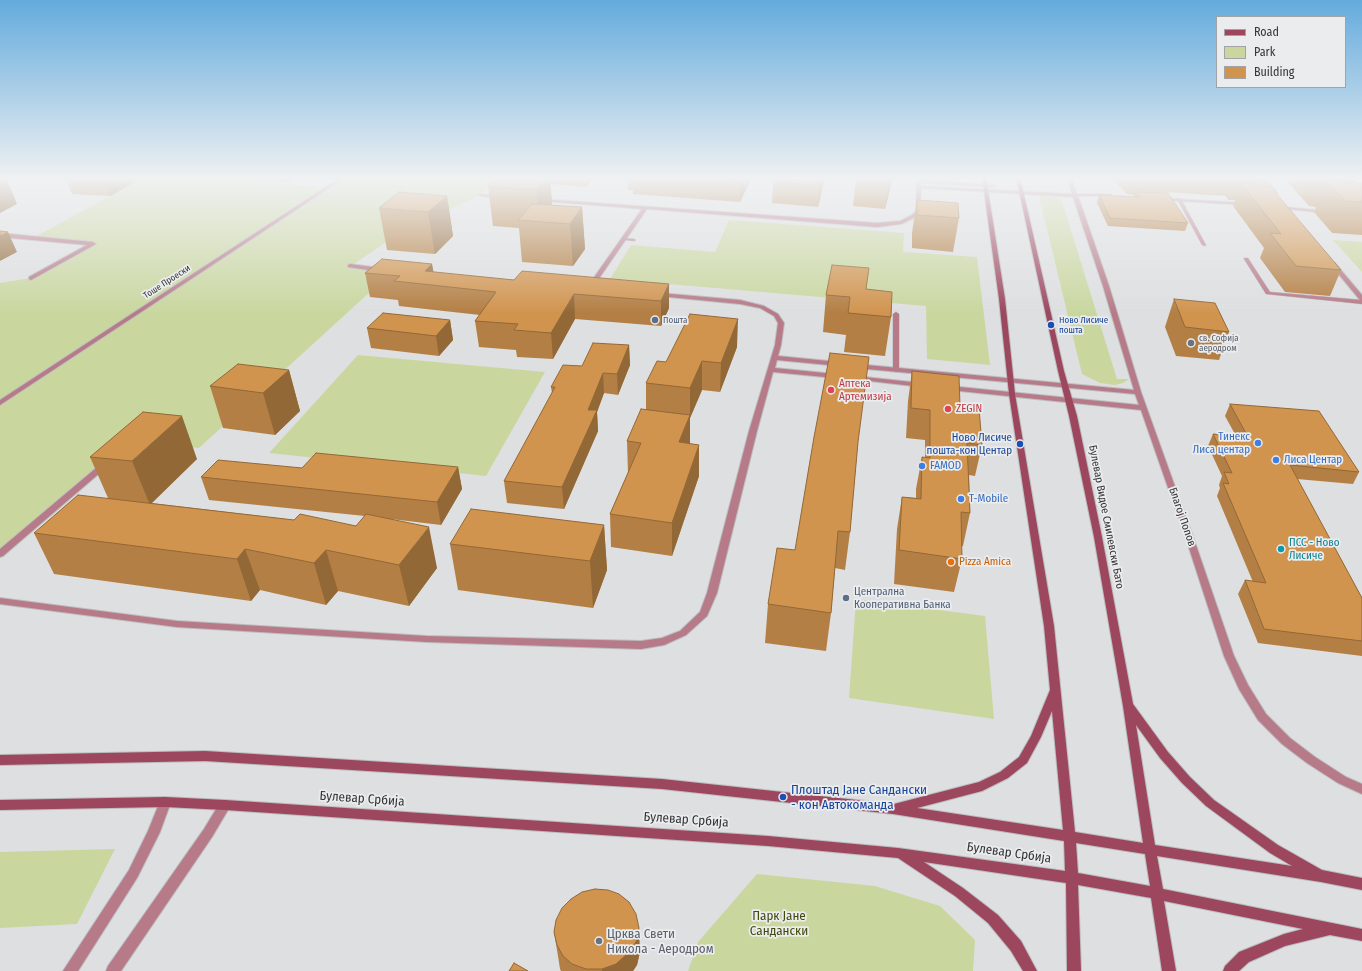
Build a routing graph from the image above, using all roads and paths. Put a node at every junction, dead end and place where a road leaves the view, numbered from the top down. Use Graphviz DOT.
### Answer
graph roads {
  1 [pos="275,222"];
  2 [pos="635,222"];
  3 [pos="842,222"];
  4 [pos="898,222"];
  5 [pos="991,222"];
  6 [pos="1028,222"];
  7 [pos="1085,222"];
  8 [pos="1191,222"];
  9 [pos="0,235"];
  10 [pos="624,239"];
  11 [pos="634,240"];
  12 [pos="1204,245"];
  13 [pos="1246,259"];
  14 [pos="1329,259"];
  15 [pos="350,266"];
  16 [pos="387,270"];
  17 [pos="31,278"];
  18 [pos="597,290"];
  19 [pos="652,294"];
  20 [pos="1362,299"];
  21 [pos="1362,302"];
  22 [pos="896,314"];
  23 [pos="774,358"];
  24 [pos="770,370"];
  25 [pos="896,370"];
  26 [pos="1011,380"];
  27 [pos="927,386"];
  28 [pos="1066,386"];
  29 [pos="942,387"];
  30 [pos="1138,392"];
  31 [pos="1012,394"];
  32 [pos="1069,400"];
  33 [pos="0,402"];
  34 [pos="1144,408"];
  35 [pos="111,460"];
  36 [pos="0,554"];
  37 [pos="0,602"];
  38 [pos="1056,689"];
  39 [pos="1128,706"];
  40 [pos="0,760"];
  41 [pos="1362,789"];
  42 [pos="165,802"];
  43 [pos="0,805"];
  44 [pos="225,805"];
  45 [pos="893,809"];
  46 [pos="1069,836"];
  47 [pos="1150,849"];
  48 [pos="898,853"];
  49 [pos="1321,876"];
  50 [pos="1072,878"];
  51 [pos="1362,884"];
  52 [pos="1156,893"];
  53 [pos="1331,928"];
  54 [pos="1362,935"];
  55 [pos="70,971"];
  56 [pos="113,971"];
  57 [pos="1030,971"];
  58 [pos="1074,971"];
  59 [pos="1169,971"];
  60 [pos="1230,971"];
  1 -- 33 [label="street, Тоше Проески"];
  2 -- 10 [label="street"];
  3 -- 4 [label="street"];
  5 -- 26 [label="street"];
  6 -- 28 [label="street, Булевар Видое Смилевски Бато"];
  7 -- 30 [label="street, Благој Попов"];
  8 -- 12 [label="lane"];
  9 -- 17 [label="street"];
  10 -- 11 [label="lane"];
  10 -- 18 [label="street"];
  13 -- 21 [label="lane"];
  14 -- 20 [label="street"];
  15 -- 16 [label="street"];
  19 -- 23 [label="street"];
  22 -- 25 [label="lane"];
  23 -- 24 [label="street"];
  23 -- 25 [label="street"];
  24 -- 27 [label="street"];
  24 -- 37 [label="street"];
  25 -- 26 [label="street"];
  26 -- 28 [label="street"];
  26 -- 31 [label="street"];
  28 -- 30 [label="street"];
  28 -- 32 [label="street, Булевар Видое Смилевски Бато"];
  29 -- 31 [label="street"];
  30 -- 34 [label="street, Благој Попов"];
  31 -- 32 [label="street"];
  31 -- 38 [label="street"];
  32 -- 34 [label="street"];
  32 -- 39 [label="street, Булевар Видое Смилевски Бато"];
  34 -- 41 [label="street, Благој Попов"];
  35 -- 36 [label="street"];
  38 -- 45 [label="street"];
  38 -- 46 [label="street"];
  39 -- 47 [label="street, Булевар Видое Смилевски Бато"];
  39 -- 49 [label="street"];
  40 -- 45 [label="street"];
  42 -- 43 [label="street, Булевар Србија"];
  42 -- 44 [label="street, Булевар Србија"];
  42 -- 55 [label="street"];
  44 -- 48 [label="street, Булевар Србија"];
  44 -- 56 [label="street"];
  45 -- 46 [label="street"];
  46 -- 47 [label="street"];
  46 -- 50 [label="street"];
  47 -- 49 [label="street"];
  47 -- 52 [label="street, Булевар Видое Смилевски Бато"];
  48 -- 50 [label="street, Булевар Србија"];
  48 -- 57 [label="street"];
  49 -- 51 [label="street"];
  50 -- 52 [label="street, Булевар Србија"];
  50 -- 58 [label="street"];
  52 -- 53 [label="street, Булевар Србија"];
  52 -- 59 [label="street, Булевар Видое Смилевски Бато"];
  53 -- 54 [label="street, Булевар Србија"];
  53 -- 60 [label="street"];
}
